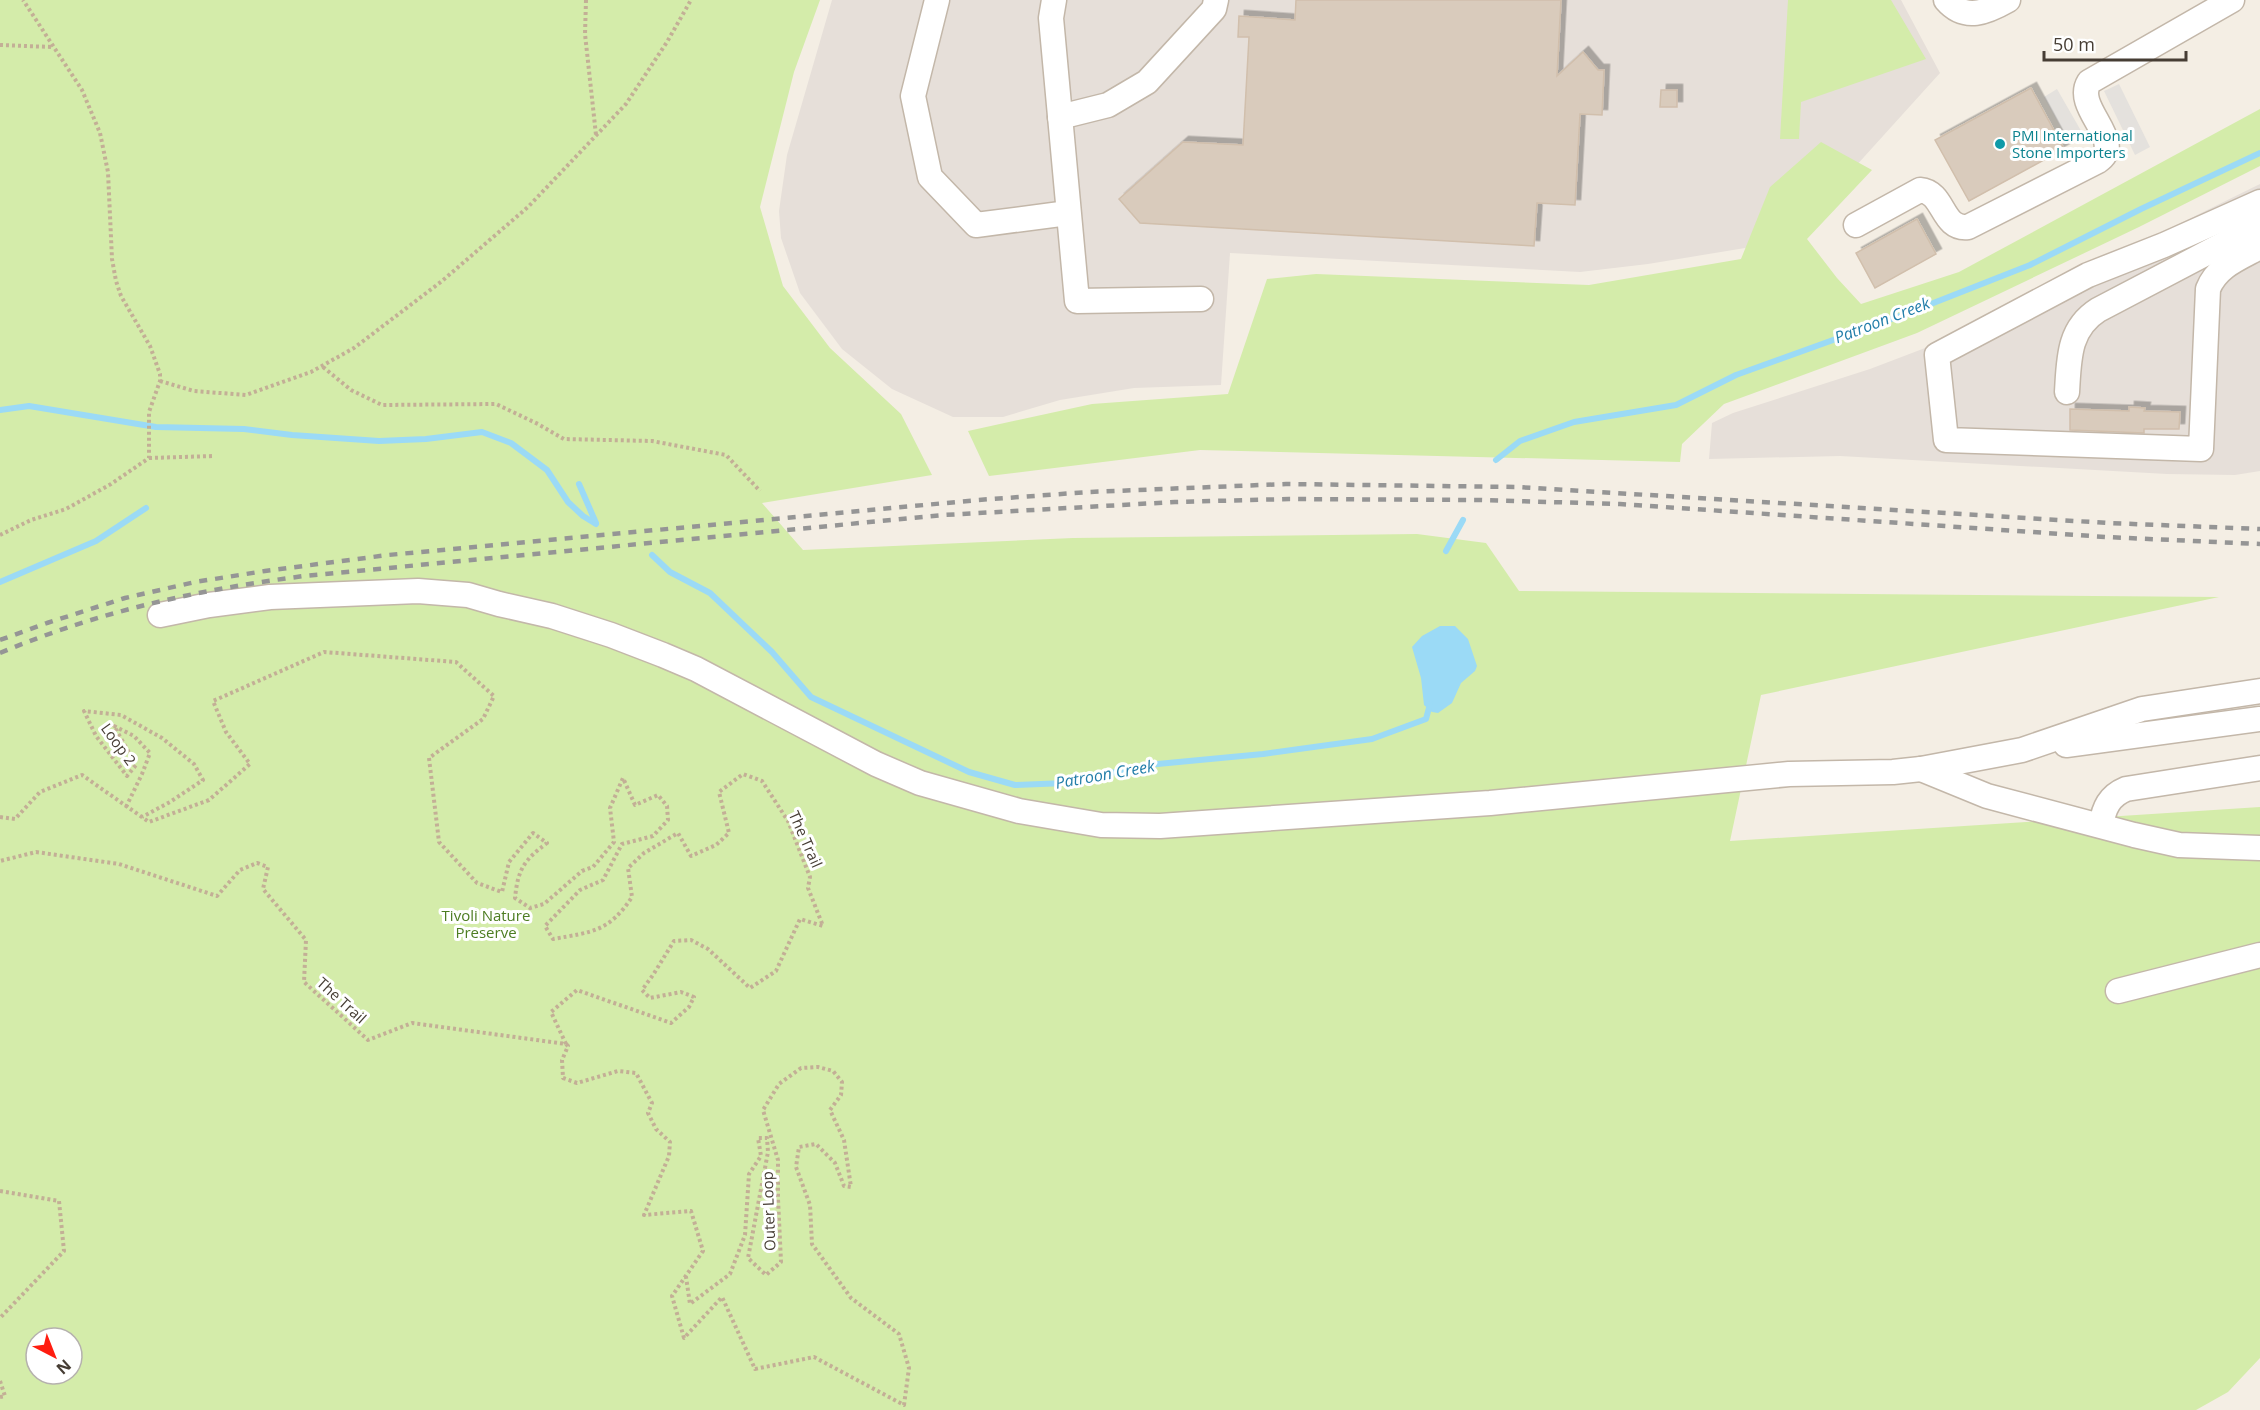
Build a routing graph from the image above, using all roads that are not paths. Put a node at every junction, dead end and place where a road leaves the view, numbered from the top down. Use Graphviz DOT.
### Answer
graph roads {
  1 [pos="937,0"];
  2 [pos="1054,0"];
  3 [pos="1216,0"];
  4 [pos="1946,0"];
  5 [pos="2008,0"];
  6 [pos="2225,2"];
  7 [pos="1060,117"];
  8 [pos="2260,202"];
  9 [pos="1068,213"];
  10 [pos="1856,225"];
  11 [pos="2260,225"];
  12 [pos="2260,247"];
  13 [pos="1201,299"];
  14 [pos="2067,392"];
  15 [pos="160,615"];
  16 [pos="2260,691"];
  17 [pos="2260,719"];
  18 [pos="2022,750"];
  19 [pos="2260,768"];
  20 [pos="1921,769"];
  21 [pos="2101,825"];
  22 [pos="2260,848"];
  23 [pos="2260,955"];
  24 [pos="2118,991"];
  1 -- 9 [label="street"];
  2 -- 7 [label="street"];
  3 -- 7 [label="street"];
  4 -- 5 [label="street"];
  6 -- 10 [label="street"];
  7 -- 9 [label="street"];
  8 -- 12 [label="street"];
  9 -- 13 [label="street"];
  11 -- 14 [label="street"];
  15 -- 20 [label="street"];
  16 -- 18 [label="street"];
  17 -- 18 [label="street"];
  18 -- 20 [label="street"];
  19 -- 21 [label="street"];
  20 -- 21 [label="street"];
  21 -- 22 [label="street"];
  23 -- 24 [label="street"];
}
